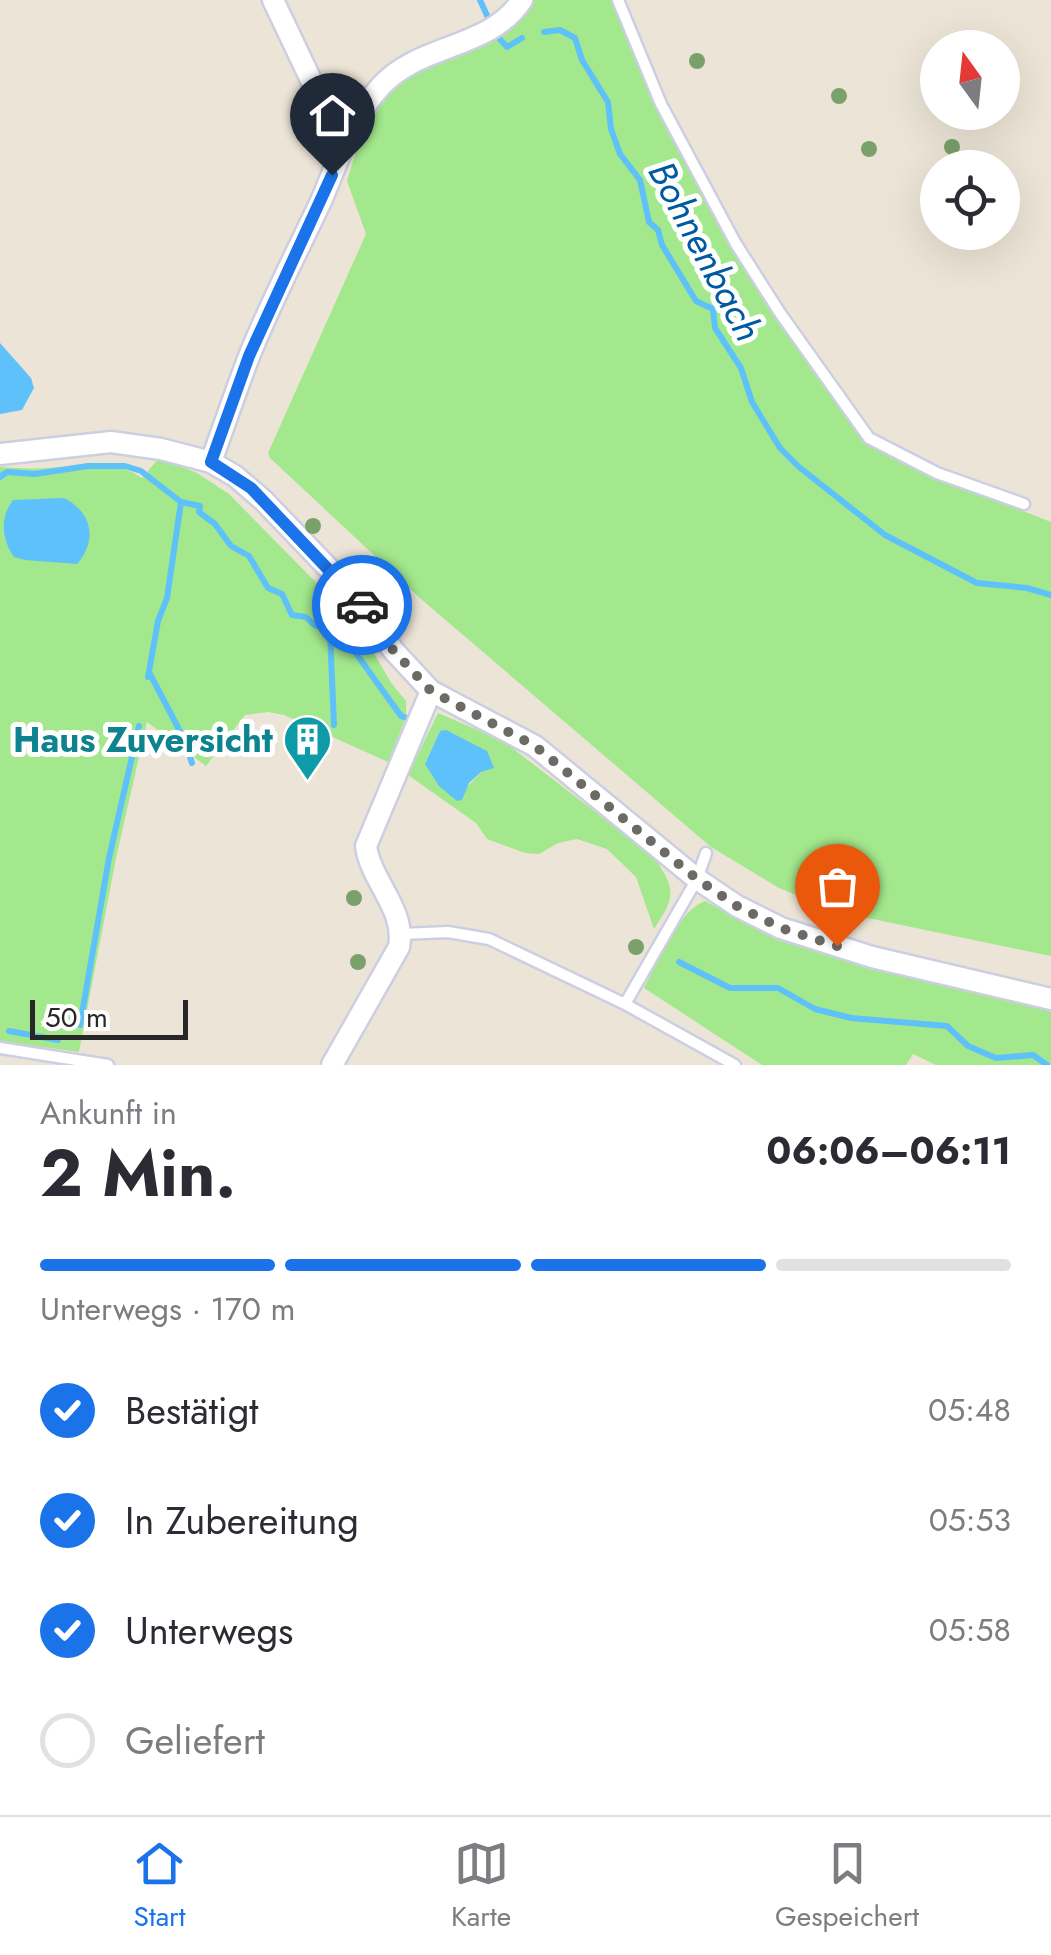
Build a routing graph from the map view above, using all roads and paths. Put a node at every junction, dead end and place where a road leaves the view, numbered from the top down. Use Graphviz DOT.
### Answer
graph roads {
  1 [pos="273,0"];
  2 [pos="522,0"];
  3 [pos="618,0"];
  4 [pos="346,138"];
  5 [pos="0,454"];
  6 [pos="211,462"];
  7 [pos="1024,504"];
  8 [pos="431,691"];
  9 [pos="706,853"];
  10 [pos="697,879"];
  11 [pos="402,934"];
  12 [pos="1051,1000"];
  13 [pos="625,1004"];
  14 [pos="0,1048"];
  15 [pos="108,1065"];
  16 [pos="332,1065"];
  17 [pos="735,1065"];
  1 -- 4 [label="street"];
  2 -- 4 [label="street"];
  3 -- 7 [label="lane"];
  4 -- 6 [label="street"];
  5 -- 6 [label="street"];
  6 -- 8 [label="street"];
  8 -- 10 [label="street"];
  8 -- 11 [label="street"];
  9 -- 10 [label="lane"];
  10 -- 12 [label="street"];
  10 -- 13 [label="lane"];
  11 -- 13 [label="lane"];
  11 -- 16 [label="street"];
  13 -- 17 [label="lane"];
  14 -- 15 [label="lane"];
}
